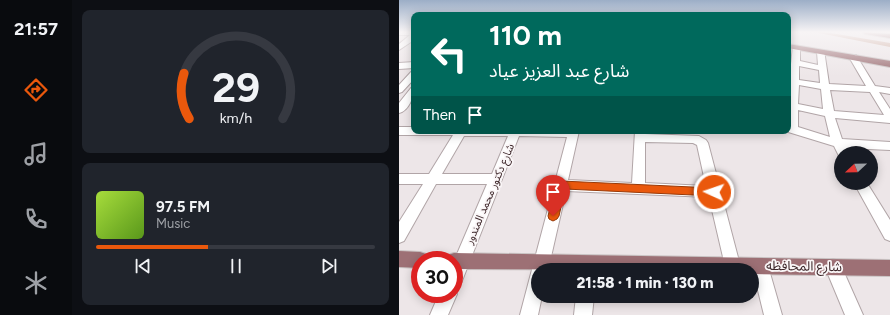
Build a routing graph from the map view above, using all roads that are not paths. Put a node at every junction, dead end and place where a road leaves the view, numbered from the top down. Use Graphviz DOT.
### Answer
graph roads {
  1 [pos="792,47"];
  2 [pos="821,52"];
  3 [pos="853,57"];
  4 [pos="795,63"];
  5 [pos="890,64"];
  6 [pos="411,65"];
  7 [pos="399,66"];
  8 [pos="823,68"];
  9 [pos="411,77"];
  10 [pos="795,82"];
  11 [pos="826,87"];
  12 [pos="872,88"];
  13 [pos="399,90"];
  14 [pos="890,92"];
  15 [pos="411,96"];
  16 [pos="793,106"];
  17 [pos="399,110"];
  18 [pos="830,114"];
  19 [pos="890,118"];
  20 [pos="791,121"];
  21 [pos="791,128"];
  22 [pos="399,131"];
  23 [pos="411,131"];
  24 [pos="459,134"];
  25 [pos="515,134"];
  26 [pos="574,134"];
  27 [pos="640,134"];
  28 [pos="837,142"];
  29 [pos="839,146"];
  30 [pos="890,146"];
  31 [pos="399,179"];
  32 [pos="432,179"];
  33 [pos="497,179"];
  34 [pos="561,185"];
  35 [pos="638,188"];
  36 [pos="864,190"];
  37 [pos="714,192"];
  38 [pos="890,234"];
  39 [pos="399,236"];
  40 [pos="463,251"];
  41 [pos="399,259"];
  42 [pos="411,260"];
  43 [pos="463,262"];
  44 [pos="542,263"];
  45 [pos="732,263"];
  46 [pos="760,266"];
  47 [pos="833,267"];
  48 [pos="890,268"];
  49 [pos="531,269"];
  50 [pos="444,303"];
  51 [pos="532,303"];
  52 [pos="584,303"];
  53 [pos="439,315"];
  54 [pos="529,315"];
  55 [pos="583,315"];
  56 [pos="773,315"];
  57 [pos="854,315"];
  1 -- 2 [label="main road"];
  1 -- 4 [label="street"];
  2 -- 3 [label="main road"];
  2 -- 8 [label="street"];
  3 -- 5 [label="main road"];
  3 -- 12 [label="street"];
  4 -- 8 [label="street"];
  4 -- 10 [label="street"];
  6 -- 7 [label="street"];
  8 -- 11 [label="street"];
  9 -- 13 [label="street"];
  10 -- 11 [label="street"];
  10 -- 16 [label="street"];
  11 -- 12 [label="street"];
  11 -- 18 [label="street"];
  12 -- 14 [label="street"];
  12 -- 19 [label="street"];
  15 -- 17 [label="street"];
  16 -- 18 [label="street"];
  16 -- 20 [label="street"];
  18 -- 19 [label="street"];
  18 -- 28 [label="street"];
  21 -- 28 [label="street"];
  22 -- 23 [label="street"];
  24 -- 32 [label="street"];
  25 -- 33 [label="street, شارع دكتور محمد المندور"];
  26 -- 34 [label="street"];
  27 -- 35 [label="street"];
  27 -- 37 [label="street"];
  28 -- 29 [label="street"];
  28 -- 30 [label="street"];
  31 -- 32 [label="street"];
  32 -- 33 [label="street"];
  32 -- 39 [label="street"];
  33 -- 40 [label="street, شارع دكتور محمد المندور"];
  34 -- 35 [label="street"];
  34 -- 44 [label="street"];
  35 -- 37 [label="street"];
  36 -- 38 [label="street"];
  37 -- 45 [label="street"];
  41 -- 42 [label="main road"];
  43 -- 49 [label="main road, شارع المحافظه"];
  46 -- 47 [label="main road, شارع المحافظه"];
  46 -- 56 [label="street"];
  47 -- 48 [label="main road, شارع المحافظه"];
  47 -- 57 [label="street"];
  50 -- 53 [label="street"];
  51 -- 54 [label="street"];
  52 -- 55 [label="street"];
}
